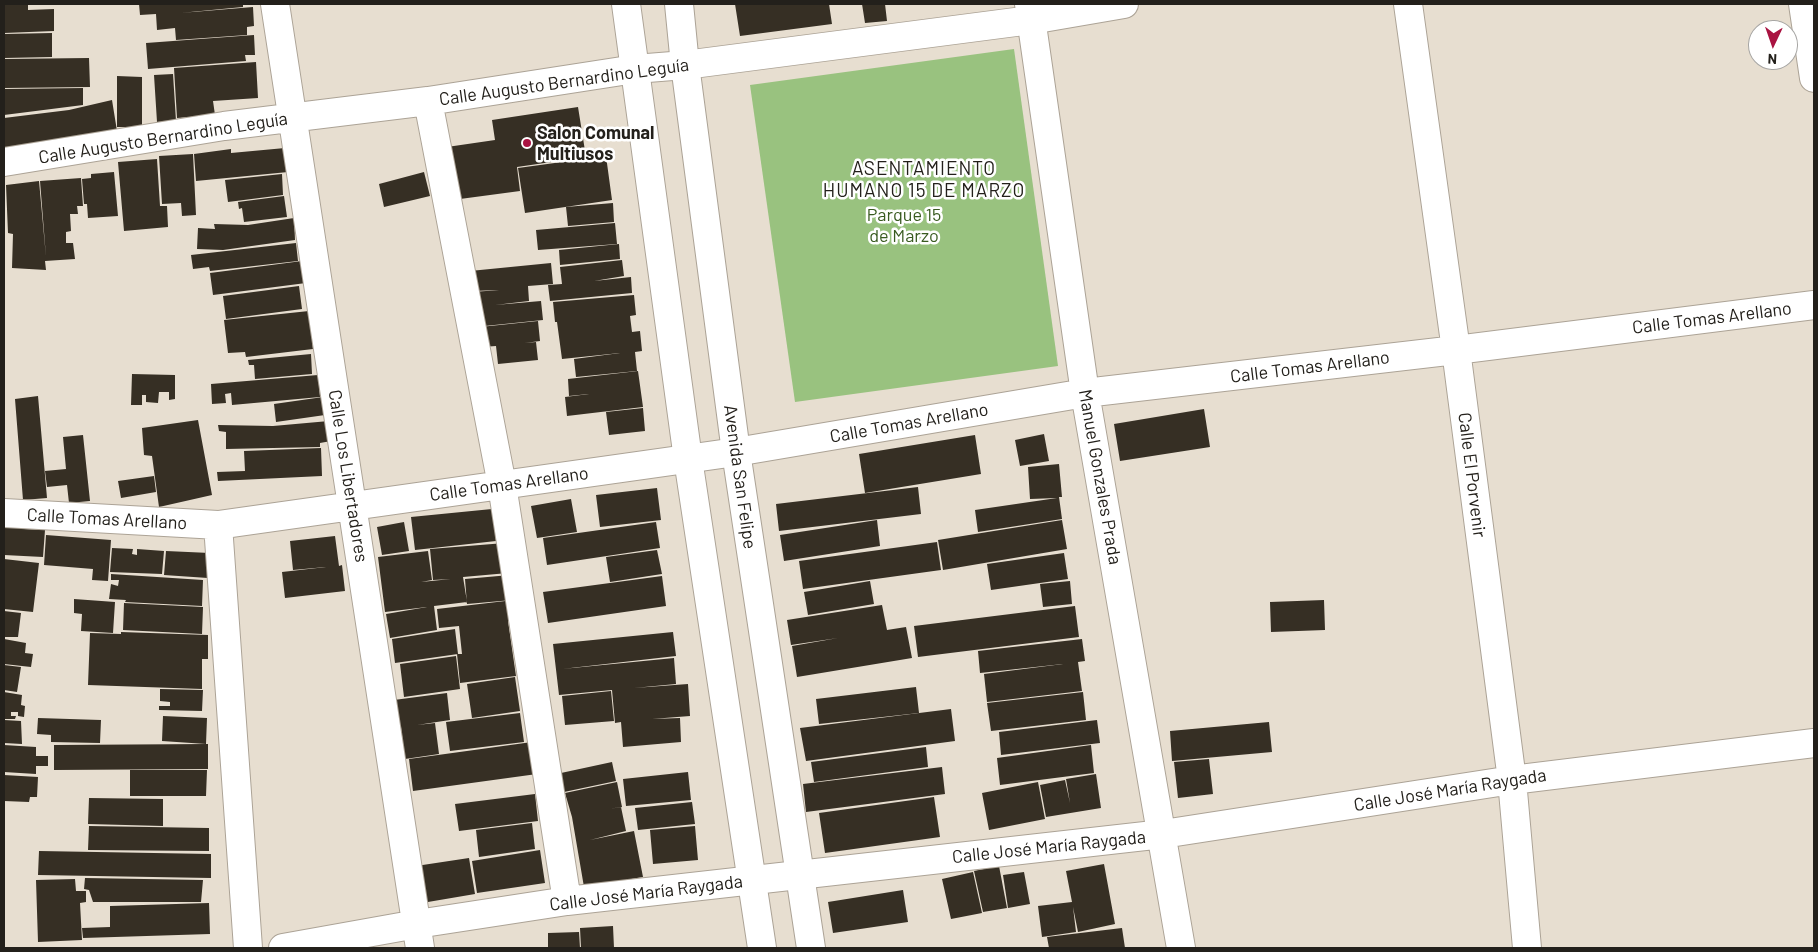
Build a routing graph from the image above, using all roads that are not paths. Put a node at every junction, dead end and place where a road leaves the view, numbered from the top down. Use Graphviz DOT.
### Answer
graph roads {
  1 [pos="275,4"];
  2 [pos="626,4"];
  3 [pos="678,4"];
  4 [pos="1124,4"];
  5 [pos="1408,4"];
  6 [pos="1803,4"];
  7 [pos="1030,12"];
  8 [pos="685,65"];
  9 [pos="635,69"];
  10 [pos="1814,78"];
  11 [pos="428,101"];
  12 [pos="291,117"];
  13 [pos="4,162"];
  14 [pos="1814,305"];
  15 [pos="1456,350"];
  16 [pos="1085,393"];
  17 [pos="736,452"];
  18 [pos="688,459"];
  19 [pos="502,485"];
  20 [pos="353,505"];
  21 [pos="4,513"];
  22 [pos="218,525"];
  23 [pos="1814,743"];
  24 [pos="1512,780"];
  25 [pos="1163,834"];
  26 [pos="799,875"];
  27 [pos="752,880"];
  28 [pos="567,901"];
  29 [pos="419,936"];
  30 [pos="248,948"];
  31 [pos="283,948"];
  32 [pos="762,948"];
  33 [pos="811,948"];
  34 [pos="1181,948"];
  35 [pos="1526,948"];
  1 -- 12 [label="street, Calle Los Libertadores"];
  2 -- 9 [label="street"];
  3 -- 8 [label="street, Avenida San Felipe"];
  4 -- 7 [label="street, Calle Augusto Bernardino Leguía"];
  5 -- 15 [label="street, Calle El Porvenir"];
  6 -- 10 [label="street"];
  7 -- 8 [label="street, Calle Augusto Bernardino Leguía"];
  7 -- 16 [label="street, Manuel Gonzales Prada"];
  8 -- 9 [label="street, Calle Augusto Bernardino Leguía"];
  8 -- 17 [label="street, Avenida San Felipe"];
  9 -- 11 [label="street, Calle Augusto Bernardino Leguía"];
  9 -- 18 [label="street"];
  11 -- 12 [label="street, Calle Augusto Bernardino Leguía"];
  11 -- 19 [label="street"];
  12 -- 13 [label="street, Calle Augusto Bernardino Leguía"];
  12 -- 20 [label="street, Calle Los Libertadores"];
  14 -- 15 [label="street, Calle Tomas Arellano"];
  15 -- 16 [label="street, Calle Tomas Arellano"];
  15 -- 24 [label="street, Calle El Porvenir"];
  16 -- 17 [label="street, Calle Tomas Arellano"];
  16 -- 25 [label="street, Manuel Gonzales Prada"];
  17 -- 18 [label="street, Calle Tomas Arellano"];
  17 -- 26 [label="street, Avenida San Felipe"];
  18 -- 19 [label="street, Calle Tomas Arellano"];
  18 -- 27 [label="street"];
  19 -- 20 [label="street, Calle Tomas Arellano"];
  19 -- 28 [label="street"];
  20 -- 22 [label="street, Calle Tomas Arellano"];
  20 -- 29 [label="street, Calle Los Libertadores"];
  21 -- 22 [label="street, Calle Tomas Arellano"];
  22 -- 30 [label="street"];
  23 -- 24 [label="street, Calle José María Raygada"];
  24 -- 25 [label="street, Calle José María Raygada"];
  24 -- 35 [label="street, Calle El Porvenir"];
  25 -- 26 [label="street, Calle José María Raygada"];
  25 -- 34 [label="street, Manuel Gonzales Prada"];
  26 -- 27 [label="street, Calle José María Raygada"];
  26 -- 33 [label="street, Avenida San Felipe"];
  27 -- 28 [label="street, Calle José María Raygada"];
  27 -- 32 [label="street"];
  28 -- 29 [label="street, Calle José María Raygada"];
  29 -- 31 [label="street, Calle José María Raygada"];
}
